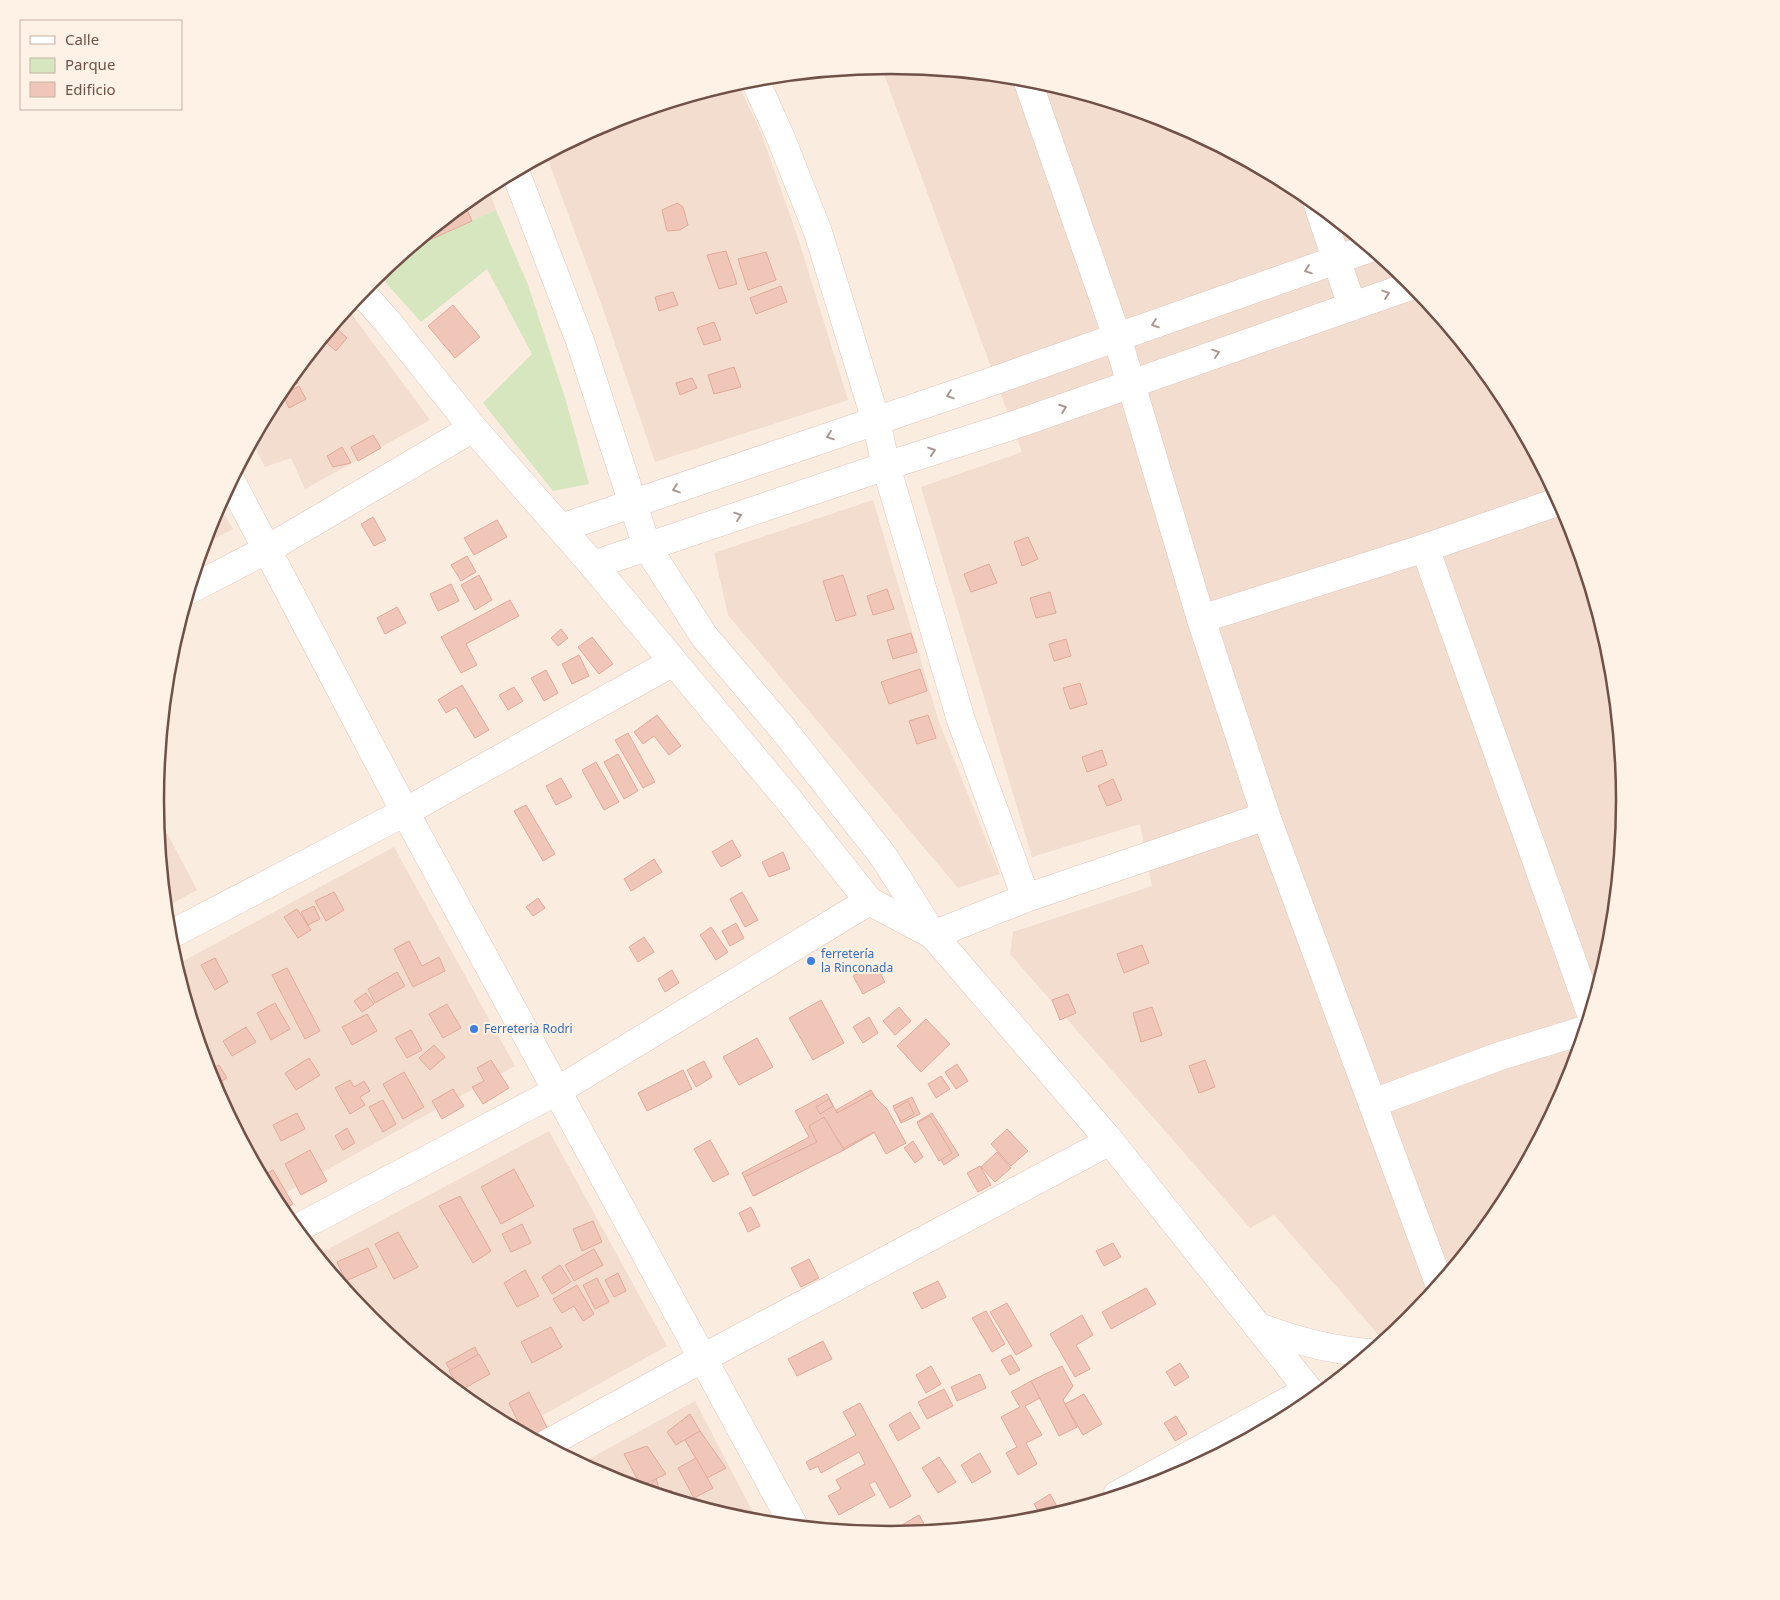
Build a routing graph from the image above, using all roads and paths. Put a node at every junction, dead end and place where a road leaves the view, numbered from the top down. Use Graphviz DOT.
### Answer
graph roads {
  1 [pos="758,86"];
  2 [pos="1030,88"];
  3 [pos="517,177"];
  4 [pos="1322,217"];
  5 [pos="1364,250"];
  6 [pos="1337,260"];
  7 [pos="1405,287"];
  8 [pos="366,297"];
  9 [pos="1352,306"];
  10 [pos="1117,337"];
  11 [pos="1131,383"];
  12 [pos="876,421"];
  13 [pos="473,428"];
  14 [pos="886,466"];
  15 [pos="235,488"];
  16 [pos="633,504"];
  17 [pos="1552,504"];
  18 [pos="561,528"];
  19 [pos="647,547"];
  20 [pos="1425,548"];
  21 [pos="266,550"];
  22 [pos="593,564"];
  23 [pos="196,586"];
  24 [pos="1201,620"];
  25 [pos="673,662"];
  26 [pos="405,812"];
  27 [pos="1266,816"];
  28 [pos="1026,898"];
  29 [pos="868,901"];
  30 [pos="176,932"];
  31 [pos="933,935"];
  32 [pos="1587,1003"];
  33 [pos="1578,1032"];
  34 [pos="556,1091"];
  35 [pos="1373,1103"];
  36 [pos="1110,1141"];
  37 [pos="302,1226"];
  38 [pos="1437,1277"];
  39 [pos="1257,1326"];
  40 [pos="1363,1351"];
  41 [pos="703,1358"];
  42 [pos="1310,1392"];
  43 [pos="1296,1402"];
  44 [pos="551,1442"];
  45 [pos="1150,1478"];
  46 [pos="790,1519"];
  1 -- 12 [label="street"];
  2 -- 10 [label="street"];
  3 -- 16 [label="street"];
  4 -- 6 [label="street"];
  5 -- 6 [label="street"];
  6 -- 9 [label="street"];
  6 -- 10 [label="street, one-way"];
  9 -- 7 [label="street, one-way"];
  8 -- 13 [label="street"];
  11 -- 9 [label="street, one-way"];
  10 -- 11 [label="street"];
  10 -- 12 [label="street, one-way"];
  14 -- 11 [label="street, one-way"];
  11 -- 24 [label="street"];
  12 -- 14 [label="street"];
  12 -- 16 [label="street, one-way"];
  13 -- 18 [label="street"];
  13 -- 21 [label="street"];
  19 -- 14 [label="street, one-way"];
  14 -- 28 [label="street"];
  15 -- 21 [label="street"];
  16 -- 18 [label="street"];
  16 -- 19 [label="street"];
  17 -- 20 [label="street"];
  18 -- 22 [label="street"];
  19 -- 22 [label="street"];
  19 -- 31 [label="street"];
  20 -- 24 [label="street"];
  20 -- 32 [label="street"];
  21 -- 23 [label="street"];
  21 -- 26 [label="street"];
  22 -- 25 [label="street"];
  24 -- 27 [label="street"];
  25 -- 26 [label="street"];
  25 -- 29 [label="street"];
  26 -- 30 [label="street"];
  26 -- 34 [label="street"];
  27 -- 28 [label="street"];
  27 -- 35 [label="street"];
  28 -- 31 [label="street"];
  29 -- 31 [label="street"];
  29 -- 34 [label="street"];
  31 -- 36 [label="street"];
  33 -- 35 [label="street"];
  34 -- 37 [label="street"];
  34 -- 41 [label="street"];
  35 -- 38 [label="street"];
  36 -- 39 [label="street"];
  36 -- 41 [label="street"];
  39 -- 40 [label="street"];
  39 -- 42 [label="street"];
  41 -- 44 [label="street"];
  41 -- 46 [label="street"];
  43 -- 45 [label="street"];
}
